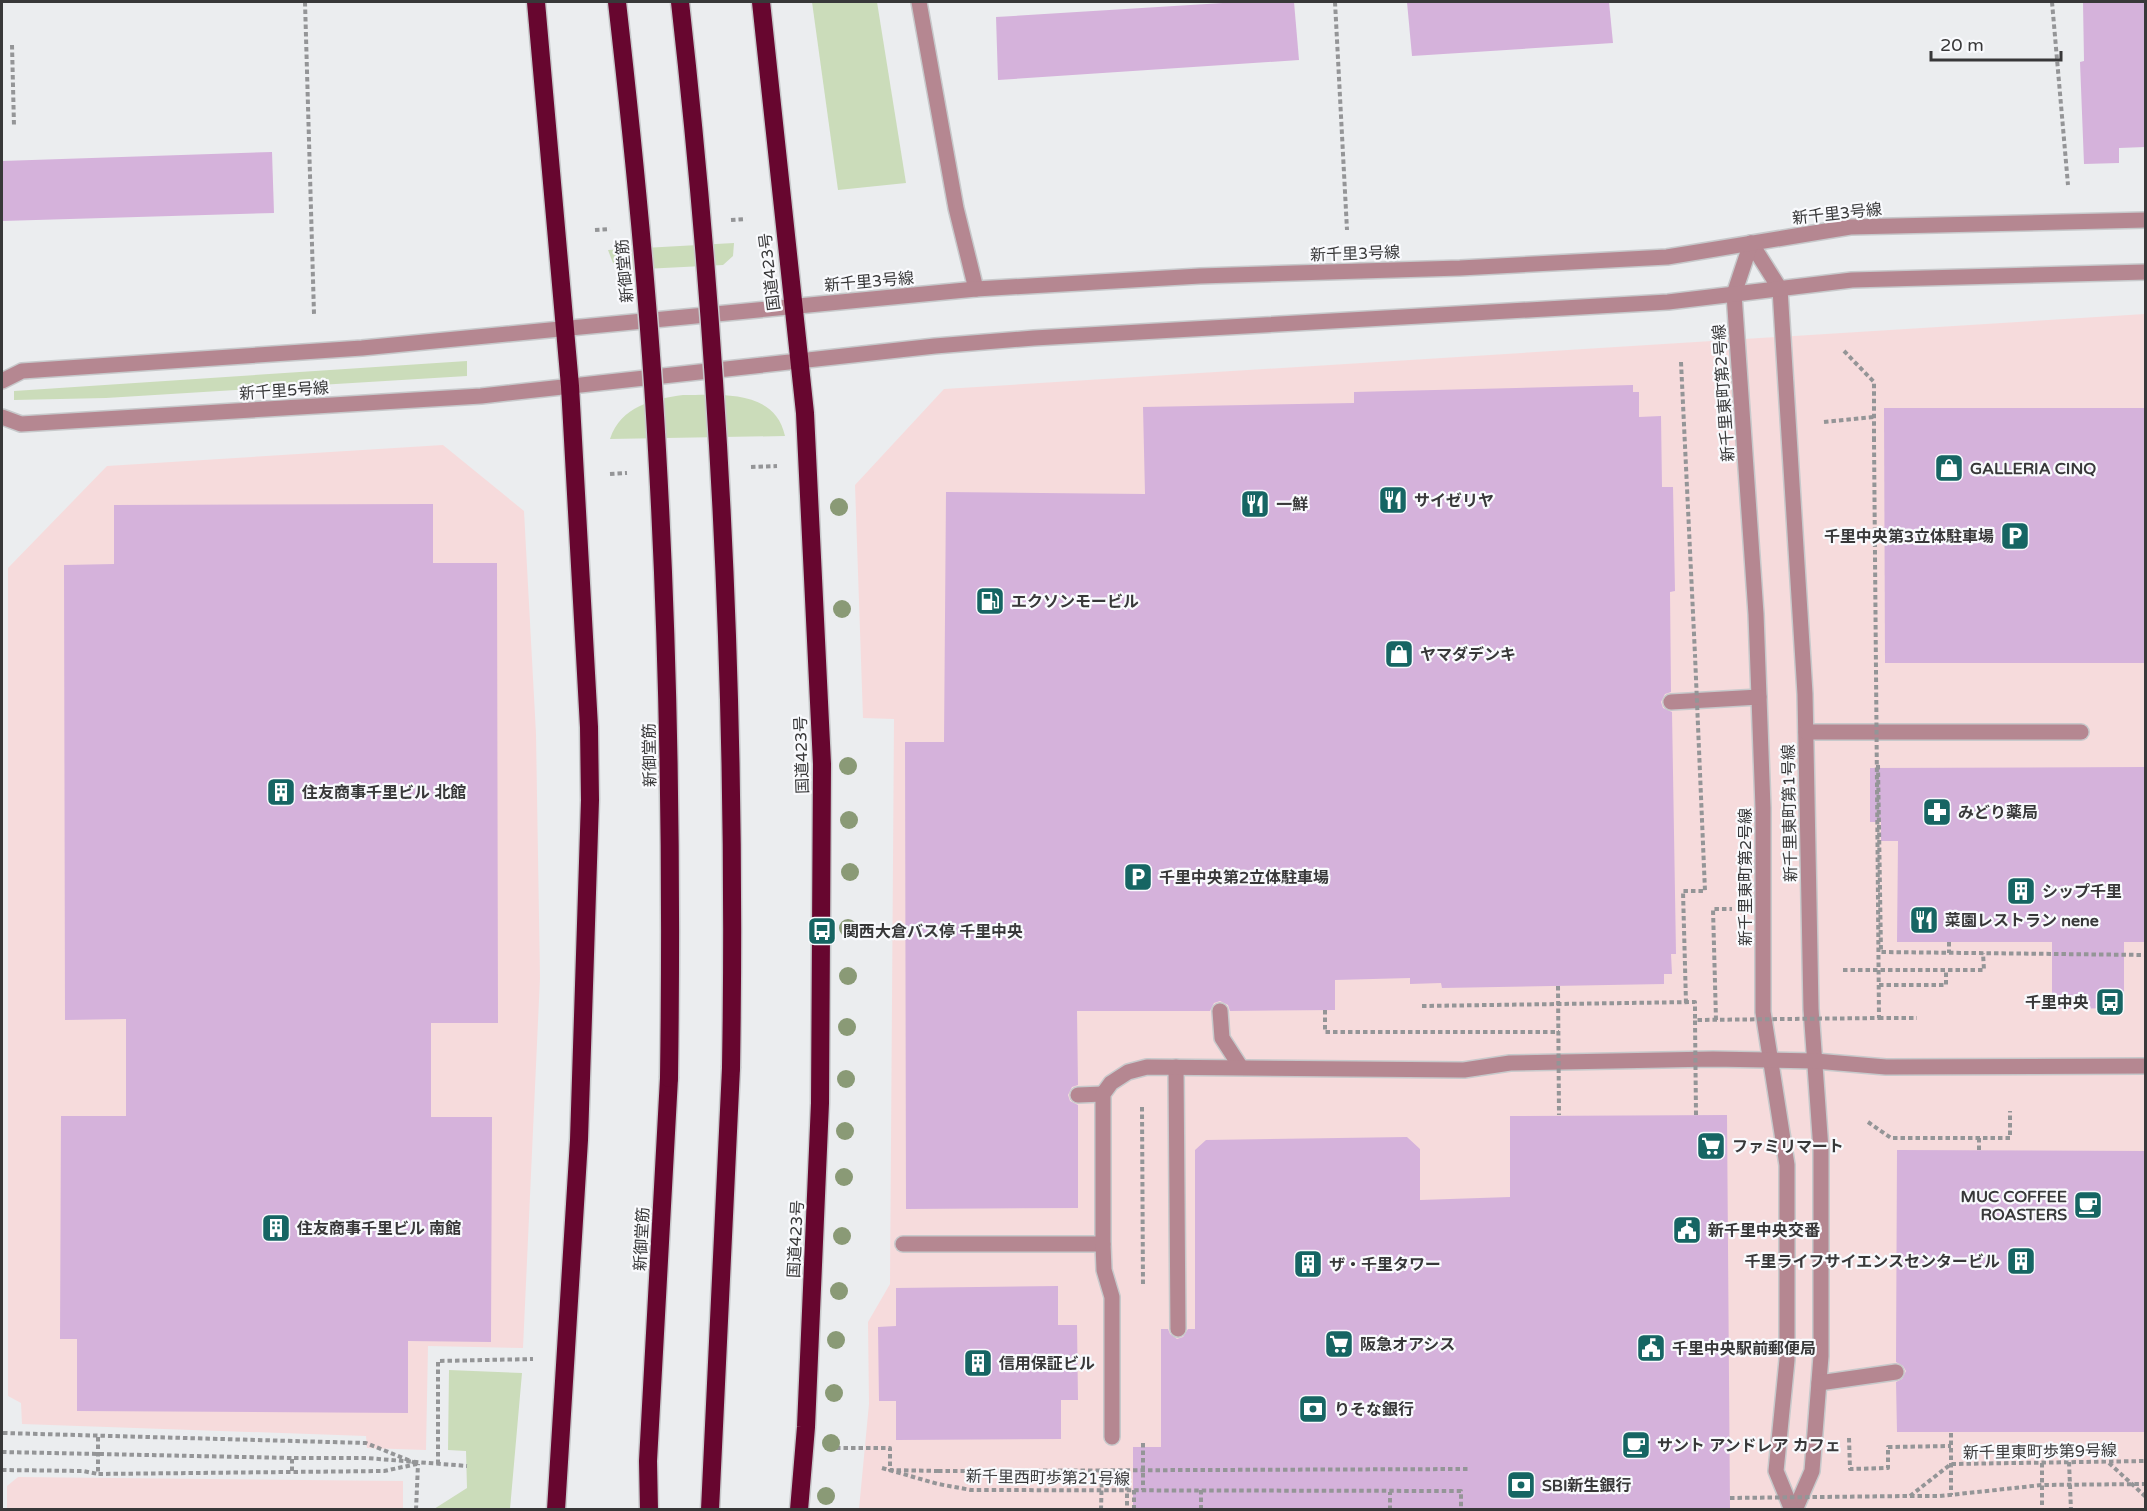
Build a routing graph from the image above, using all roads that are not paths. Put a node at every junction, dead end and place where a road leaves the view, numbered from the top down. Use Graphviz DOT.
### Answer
graph roads {
  1 [pos="536,2"];
  2 [pos="617,2"];
  3 [pos="680,2"];
  4 [pos="761,2"];
  5 [pos="919,2"];
  6 [pos="2145,220"];
  7 [pos="1751,243"];
  8 [pos="2145,272"];
  9 [pos="976,289"];
  10 [pos="1780,289"];
  11 [pos="1734,294"];
  12 [pos="792,306"];
  13 [pos="565,328"];
  14 [pos="800,362"];
  15 [pos="2,381"];
  16 [pos="570,386"];
  17 [pos="2,417"];
  18 [pos="1759,697"];
  19 [pos="1671,702"];
  20 [pos="1806,732"];
  21 [pos="2081,732"];
  22 [pos="1221,1011"];
  23 [pos="1771,1060"];
  24 [pos="1815,1061"];
  25 [pos="1240,1066"];
  26 [pos="2145,1066"];
  27 [pos="1176,1067"];
  28 [pos="1103,1094"];
  29 [pos="1078,1095"];
  30 [pos="903,1244"];
  31 [pos="1103,1244"];
  32 [pos="1178,1329"];
  33 [pos="1896,1372"];
  34 [pos="1819,1383"];
  35 [pos="1112,1437"];
  36 [pos="648,1461"];
  37 [pos="556,1509"];
  38 [pos="639,1509"];
  39 [pos="649,1509"];
  40 [pos="710,1509"];
  41 [pos="799,1509"];
  42 [pos="1793,1509"];
  1 -- 13 [label="highway"];
  2 -- 36 [label="highway, 新御堂筋, bridge"];
  3 -- 40 [label="highway, bridge"];
  4 -- 12 [label="highway, 国道423号"];
  5 -- 9 [label="street"];
  6 -- 7 [label="street, 新千里3号線"];
  7 -- 9 [label="street, 新千里3号線"];
  7 -- 10 [label="street, 新千里東町第1号線"];
  7 -- 11 [label="street, 新千里東町第2号線"];
  8 -- 10 [label="street"];
  9 -- 12 [label="street, 新千里3号線"];
  10 -- 11 [label="street"];
  10 -- 20 [label="street, 新千里東町第1号線"];
  11 -- 14 [label="street"];
  11 -- 18 [label="street, 新千里東町第2号線"];
  12 -- 13 [label="street, 新千里3号線"];
  12 -- 14 [label="highway, 国道423号"];
  13 -- 15 [label="street"];
  13 -- 16 [label="highway"];
  14 -- 16 [label="street"];
  14 -- 41 [label="highway, 国道423号"];
  16 -- 17 [label="street, 新千里5号線"];
  16 -- 37 [label="highway"];
  18 -- 19 [label="street"];
  18 -- 23 [label="street, 新千里東町第2号線"];
  20 -- 21 [label="street"];
  20 -- 24 [label="street, 新千里東町第1号線"];
  22 -- 25 [label="street"];
  23 -- 24 [label="street"];
  23 -- 25 [label="street"];
  23 -- 42 [label="street, 新千里東町第2号線"];
  24 -- 26 [label="street"];
  24 -- 34 [label="street, 新千里東町第2号線"];
  25 -- 27 [label="street"];
  27 -- 28 [label="street"];
  27 -- 32 [label="street"];
  28 -- 29 [label="street"];
  28 -- 31 [label="street"];
  30 -- 31 [label="street"];
  31 -- 35 [label="street"];
  33 -- 34 [label="street"];
  34 -- 42 [label="street, 新千里東町第2号線"];
  36 -- 38 [label="highway"];
  36 -- 39 [label="highway, 新御堂筋"];
}
